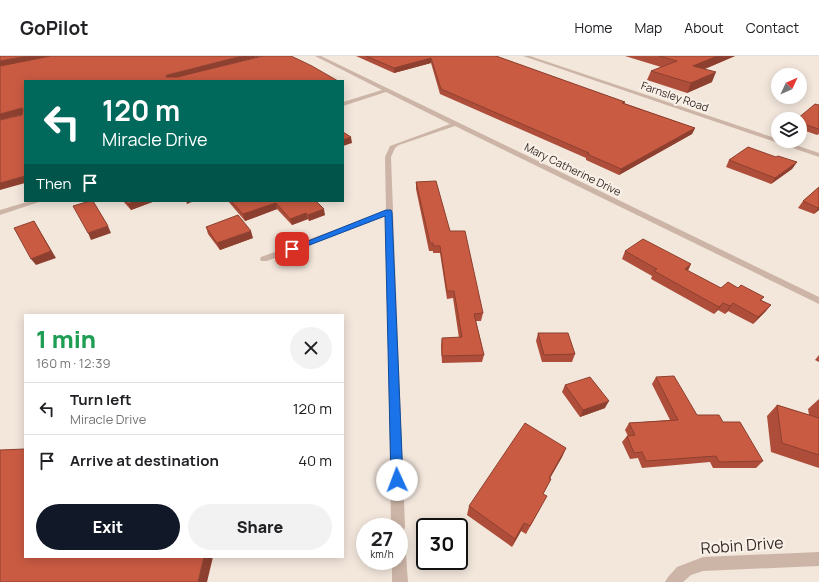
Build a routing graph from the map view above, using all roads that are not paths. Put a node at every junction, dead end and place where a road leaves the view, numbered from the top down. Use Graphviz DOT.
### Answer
graph roads {
  1 [pos="317,56"];
  2 [pos="525,56"];
  3 [pos="387,90"];
  4 [pos="344,104"];
  5 [pos="455,124"];
  6 [pos="819,155"];
  7 [pos="35,202"];
  8 [pos="389,212"];
  9 [pos="0,213"];
  10 [pos="264,259"];
  11 [pos="819,301"];
  12 [pos="398,518"];
  13 [pos="819,559"];
  14 [pos="400,570"];
  15 [pos="400,582"];
  16 [pos="673,582"];
  1 -- 3 [label="street, Mary Catherine Drive"];
  2 -- 6 [label="street, Farnsley Road"];
  3 -- 4 [label="street"];
  3 -- 5 [label="street, Mary Catherine Drive"];
  5 -- 8 [label="street"];
  5 -- 11 [label="street, Mary Catherine Drive"];
  7 -- 9 [label="street"];
  8 -- 10 [label="street"];
  8 -- 12 [label="street"];
  13 -- 16 [label="street, Robin Drive"];
  14 -- 15 [label="street"];
}
